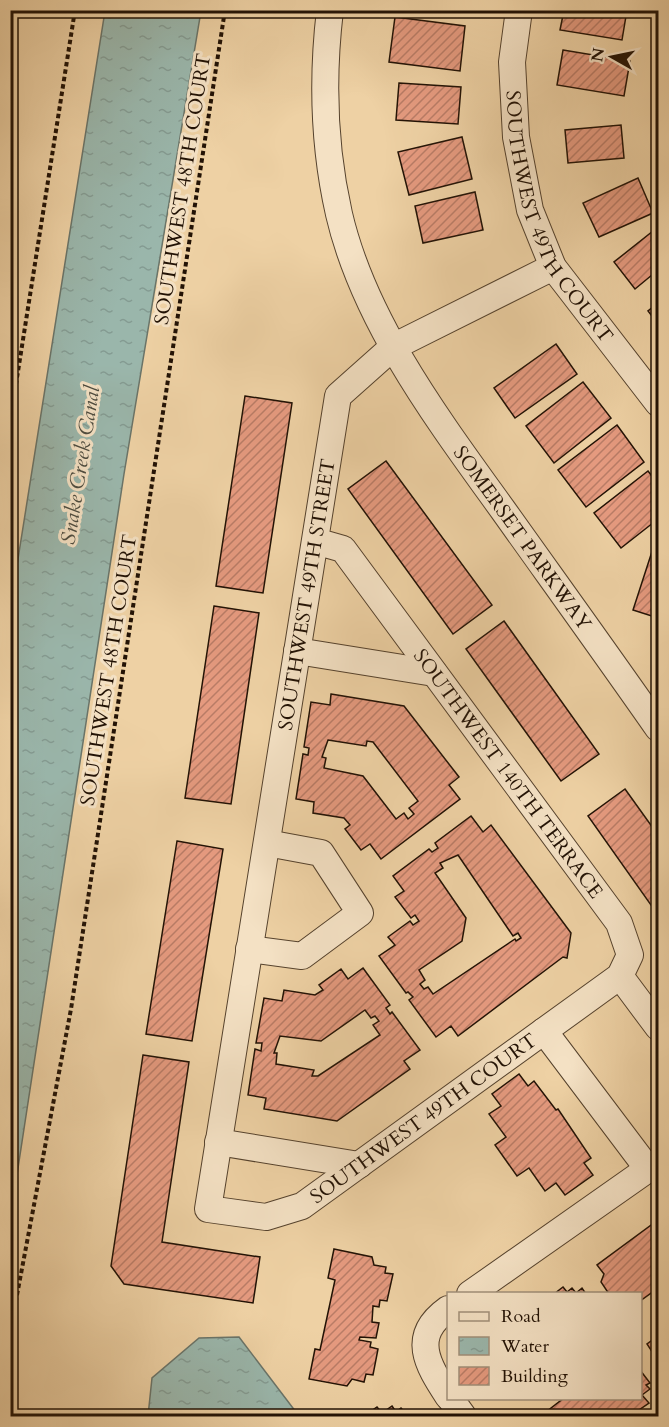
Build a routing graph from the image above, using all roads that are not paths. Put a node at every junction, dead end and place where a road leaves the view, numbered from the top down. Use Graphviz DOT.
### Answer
graph roads {
  1 [pos="330,10"];
  2 [pos="519,10"];
  3 [pos="553,267"];
  4 [pos="393,347"];
  5 [pos="658,403"];
  6 [pos="315,541"];
  7 [pos="297,651"];
  8 [pos="434,673"];
  9 [pos="658,728"];
  10 [pos="267,843"];
  11 [pos="249,949"];
  12 [pos="620,976"];
  13 [pos="658,1027"];
  14 [pos="544,1031"];
  15 [pos="218,1142"];
  16 [pos="358,1165"];
  17 [pos="653,1166"];
  18 [pos="208,1209"];
  19 [pos="471,1292"];
  20 [pos="443,1312"];
  21 [pos="447,1394"];
  22 [pos="451,1400"];
  23 [pos="463,1416"];
  1 -- 4 [label="street"];
  2 -- 3 [label="street, SOUTHWEST 49TH COURT"];
  3 -- 4 [label="street, SOUTHWEST 49TH STREET"];
  3 -- 5 [label="street, SOUTHWEST 49TH COURT"];
  4 -- 6 [label="street, SOUTHWEST 49TH STREET"];
  4 -- 9 [label="street, SOMERSET PARKWAY"];
  6 -- 7 [label="street, SOUTHWEST 49TH STREET"];
  6 -- 8 [label="street, SOUTHWEST 140TH TERRACE"];
  7 -- 8 [label="street"];
  7 -- 10 [label="street, SOUTHWEST 49TH STREET"];
  8 -- 12 [label="street, SOUTHWEST 140TH TERRACE"];
  10 -- 11 [label="street, SOUTHWEST 49TH STREET"];
  10 -- 11 [label="street"];
  11 -- 15 [label="street, SOUTHWEST 49TH STREET"];
  12 -- 13 [label="street"];
  12 -- 14 [label="street, SOUTHWEST 49TH COURT"];
  14 -- 16 [label="street, SOUTHWEST 49TH COURT"];
  14 -- 17 [label="street, SOUTHWEST 49TH COURT"];
  15 -- 16 [label="street"];
  15 -- 18 [label="street, SOUTHWEST 49TH STREET"];
  16 -- 18 [label="street, SOUTHWEST 49TH COURT"];
  17 -- 19 [label="street"];
  20 -- 21 [label="street"];
  22 -- 23 [label="street"];
}
